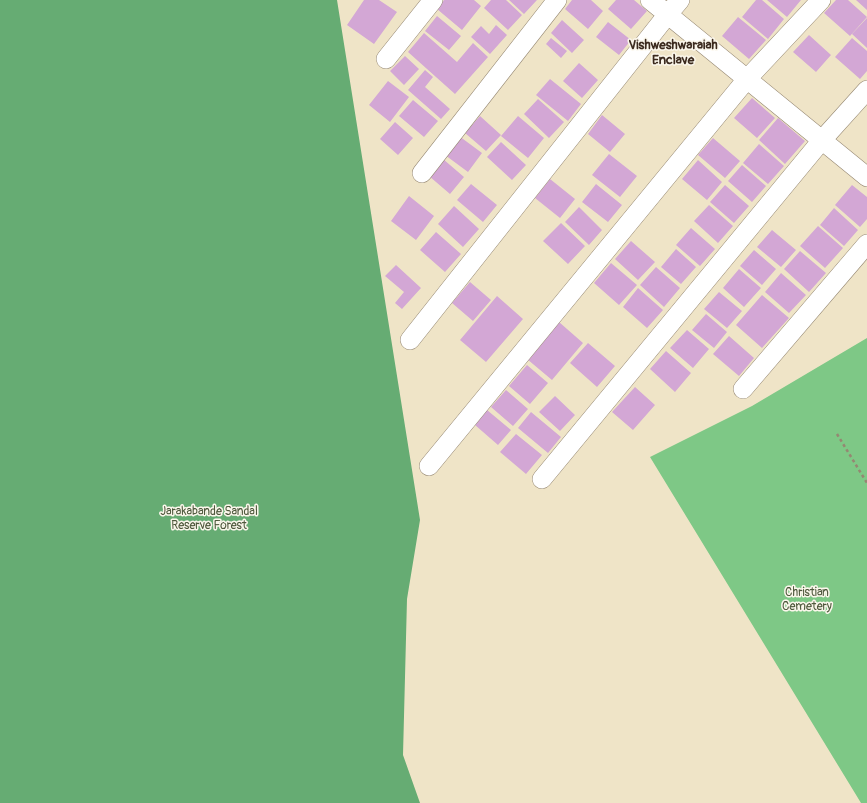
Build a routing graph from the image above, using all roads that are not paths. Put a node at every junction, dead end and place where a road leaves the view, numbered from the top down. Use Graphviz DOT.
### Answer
graph roads {
  1 [pos="432,0"];
  2 [pos="557,0"];
  3 [pos="650,0"];
  4 [pos="821,0"];
  5 [pos="674,7"];
  6 [pos="386,59"];
  7 [pos="747,79"];
  8 [pos="867,90"];
  9 [pos="822,140"];
  10 [pos="422,173"];
  11 [pos="867,177"];
  12 [pos="867,244"];
  13 [pos="410,340"];
  14 [pos="743,389"];
  15 [pos="429,466"];
  16 [pos="542,479"];
  1 -- 6 [label="street"];
  2 -- 10 [label="street"];
  3 -- 5 [label="street"];
  4 -- 7 [label="street"];
  5 -- 7 [label="street"];
  5 -- 13 [label="street"];
  7 -- 9 [label="street"];
  7 -- 15 [label="street"];
  8 -- 9 [label="street"];
  9 -- 11 [label="street"];
  9 -- 16 [label="street"];
  12 -- 14 [label="street"];
}
